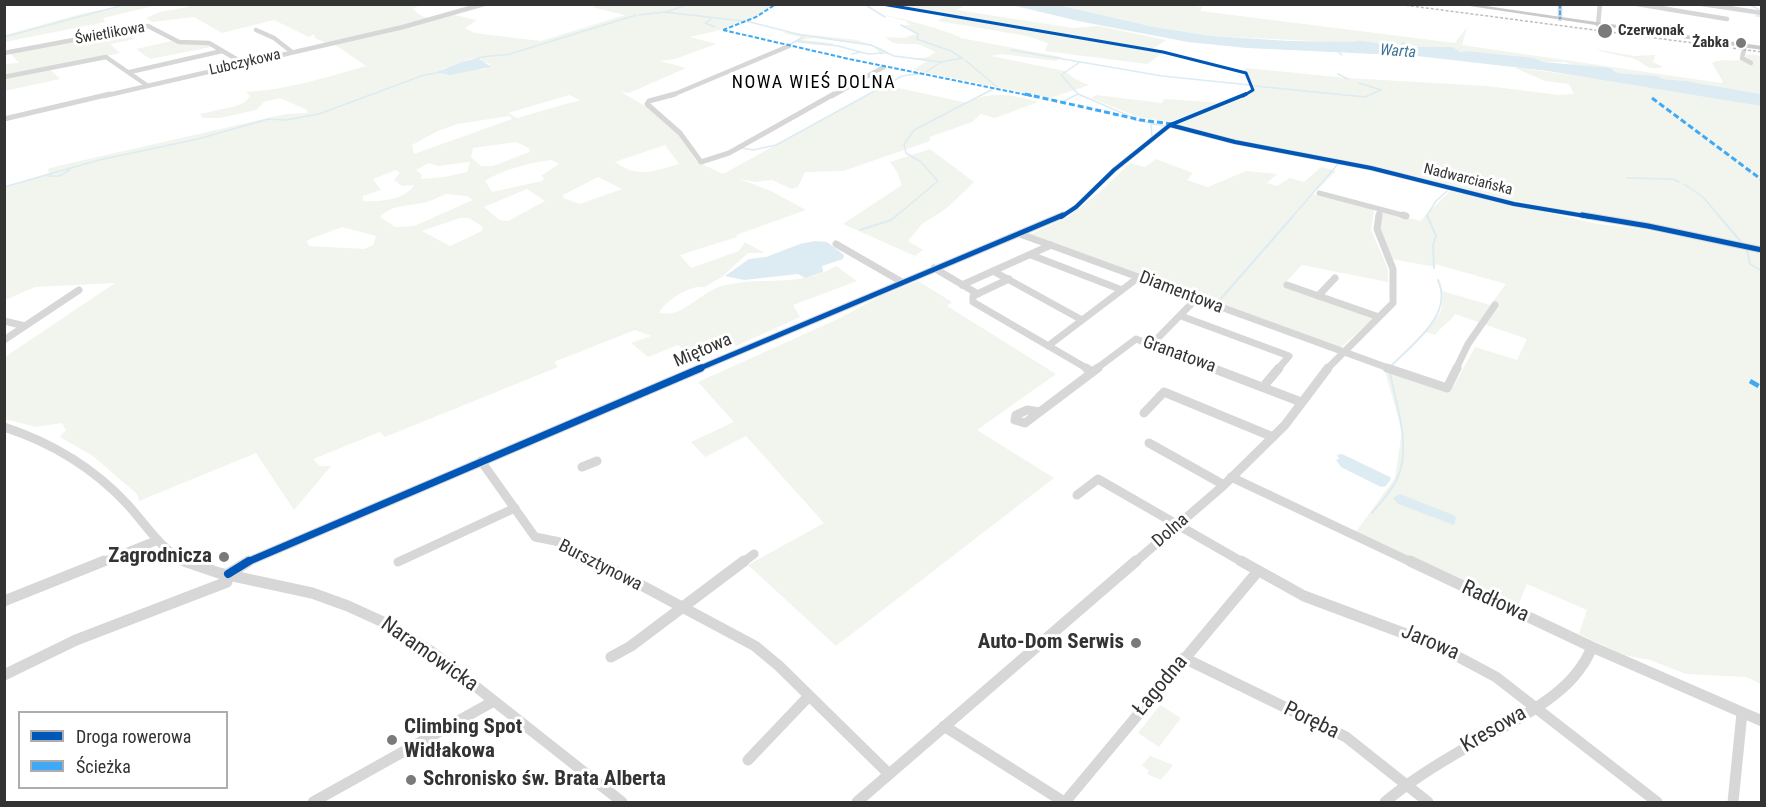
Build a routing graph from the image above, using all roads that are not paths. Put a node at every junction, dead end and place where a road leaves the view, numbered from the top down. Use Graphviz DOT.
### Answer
graph roads {
  1 [pos="484,4"];
  2 [pos="1458,4"];
  3 [pos="1560,4"];
  4 [pos="1600,4"];
  5 [pos="1637,4"];
  6 [pos="1702,4"];
  7 [pos="1721,6"];
  8 [pos="1761,14"];
  9 [pos="1560,19"];
  10 [pos="1727,19"];
  11 [pos="1598,25"];
  12 [pos="256,30"];
  13 [pos="789,46"];
  14 [pos="1745,46"];
  15 [pos="1761,48"];
  16 [pos="222,51"];
  17 [pos="292,52"];
  18 [pos="4,53"];
  19 [pos="243,63"];
  20 [pos="1752,63"];
  21 [pos="884,67"];
  22 [pos="130,72"];
  23 [pos="4,77"];
  24 [pos="148,86"];
  25 [pos="4,119"];
  26 [pos="1170,125"];
  27 [pos="1319,193"];
  28 [pos="1380,209"];
  29 [pos="1406,216"];
  30 [pos="1020,234"];
  31 [pos="836,244"];
  32 [pos="1051,245"];
  33 [pos="1761,250"];
  34 [pos="1031,255"];
  35 [pos="934,268"];
  36 [pos="993,271"];
  37 [pos="1139,277"];
  38 [pos="1335,278"];
  39 [pos="1009,279"];
  40 [pos="902,282"];
  41 [pos="962,285"];
  42 [pos="1287,285"];
  43 [pos="79,290"];
  44 [pos="1122,290"];
  45 [pos="978,294"];
  46 [pos="1318,296"];
  47 [pos="1196,299"];
  48 [pos="1495,305"];
  49 [pos="1181,316"];
  50 [pos="1379,317"];
  51 [pos="1082,320"];
  52 [pos="4,321"];
  53 [pos="26,326"];
  54 [pos="4,340"];
  55 [pos="1152,344"];
  56 [pos="1048,346"];
  57 [pos="1342,353"];
  58 [pos="1091,371"];
  59 [pos="1263,387"];
  60 [pos="1301,402"];
  61 [pos="1039,412"];
  62 [pos="1144,413"];
  63 [pos="4,427"];
  64 [pos="1273,437"];
  65 [pos="1149,443"];
  66 [pos="482,461"];
  67 [pos="597,461"];
  68 [pos="582,467"];
  69 [pos="1228,481"];
  70 [pos="1077,495"];
  71 [pos="515,508"];
  72 [pos="1177,526"];
  73 [pos="158,540"];
  74 [pos="754,554"];
  75 [pos="398,562"];
  76 [pos="1258,570"];
  77 [pos="227,578"];
  78 [pos="4,601"];
  79 [pos="683,606"];
  80 [pos="1592,647"];
  81 [pos="611,657"];
  82 [pos="1184,658"];
  83 [pos="4,675"];
  84 [pos="809,696"];
  85 [pos="495,701"];
  86 [pos="1535,707"];
  87 [pos="1742,713"];
  88 [pos="1761,721"];
  89 [pos="944,726"];
  90 [pos="748,760"];
  91 [pos="890,774"];
  92 [pos="1405,784"];
  93 [pos="313,802"];
  94 [pos="622,802"];
  95 [pos="856,802"];
  96 [pos="1064,802"];
  97 [pos="1385,802"];
  98 [pos="1428,802"];
  99 [pos="1657,802"];
  100 [pos="1733,802"];
  1 -- 17 [label="street, Lubczykowa"];
  2 -- 9 [label="main road"];
  3 -- 9 [label="street"];
  4 -- 11 [label="street"];
  5 -- 10 [label="street"];
  6 -- 7 [label="street"];
  7 -- 8 [label="street"];
  9 -- 11 [label="main road"];
  11 -- 14 [label="main road"];
  12 -- 17 [label="street"];
  13 -- 21 [label="street"];
  14 -- 15 [label="main road"];
  14 -- 20 [label="street"];
  16 -- 18 [label="street, Świetlikowa"];
  16 -- 19 [label="street, Świetlikowa"];
  16 -- 22 [label="street"];
  17 -- 19 [label="street, Lubczykowa"];
  19 -- 24 [label="street, Lubczykowa"];
  22 -- 23 [label="street"];
  22 -- 24 [label="street"];
  24 -- 25 [label="street, Lubczykowa"];
  26 -- 30 [label="street, Miętowa"];
  26 -- 33 [label="street, Nadwarciańska"];
  27 -- 28 [label="street"];
  28 -- 29 [label="street"];
  28 -- 50 [label="street, Dolna"];
  30 -- 32 [label="street, Diamentowa"];
  30 -- 35 [label="street, Miętowa"];
  31 -- 40 [label="street"];
  32 -- 34 [label="street"];
  32 -- 37 [label="street, Diamentowa"];
  34 -- 36 [label="street"];
  34 -- 44 [label="street"];
  35 -- 40 [label="street, Miętowa"];
  35 -- 41 [label="street"];
  36 -- 39 [label="street"];
  36 -- 41 [label="street"];
  37 -- 44 [label="street"];
  37 -- 47 [label="street, Diamentowa"];
  38 -- 46 [label="street"];
  39 -- 45 [label="street"];
  39 -- 51 [label="street"];
  40 -- 66 [label="street, Miętowa"];
  41 -- 45 [label="street"];
  42 -- 46 [label="street"];
  43 -- 53 [label="street"];
  44 -- 51 [label="street"];
  45 -- 56 [label="street"];
  46 -- 50 [label="street"];
  47 -- 49 [label="street"];
  47 -- 57 [label="street, Diamentowa"];
  48 -- 57 [label="street, Diamentowa"];
  49 -- 55 [label="street"];
  49 -- 59 [label="street"];
  50 -- 57 [label="street, Dolna"];
  51 -- 56 [label="street"];
  52 -- 53 [label="street"];
  53 -- 54 [label="street"];
  55 -- 58 [label="street, Granatowa"];
  55 -- 59 [label="street, Granatowa"];
  56 -- 58 [label="street"];
  57 -- 60 [label="street, Dolna"];
  58 -- 61 [label="street, Granatowa"];
  59 -- 60 [label="street, Granatowa"];
  60 -- 64 [label="street, Dolna"];
  62 -- 64 [label="street"];
  63 -- 73 [label="street, Naramowicka"];
  64 -- 69 [label="street, Dolna"];
  65 -- 69 [label="street, Radłowa"];
  66 -- 71 [label="street, Bursztynowa"];
  66 -- 77 [label="street, Miętowa"];
  67 -- 68 [label="street"];
  69 -- 72 [label="street, Dolna"];
  69 -- 80 [label="street, Radłowa"];
  70 -- 72 [label="street, Jarowa"];
  71 -- 75 [label="street"];
  71 -- 79 [label="street, Bursztynowa"];
  72 -- 76 [label="street, Jarowa"];
  72 -- 89 [label="street, Dolna"];
  73 -- 77 [label="street, Naramowicka"];
  73 -- 78 [label="street"];
  74 -- 79 [label="street"];
  76 -- 82 [label="street, Łagodna"];
  76 -- 86 [label="street, Jarowa"];
  77 -- 83 [label="street, Miętowa"];
  77 -- 85 [label="street, Naramowicka"];
  79 -- 81 [label="street"];
  79 -- 84 [label="street, Bursztynowa"];
  80 -- 86 [label="street, Kresowa"];
  80 -- 87 [label="street, Radłowa"];
  82 -- 92 [label="street, Poręba"];
  82 -- 96 [label="street, Łagodna"];
  84 -- 90 [label="street"];
  84 -- 91 [label="street, Bursztynowa"];
  85 -- 93 [label="street"];
  85 -- 94 [label="street, Naramowicka"];
  86 -- 92 [label="street, Kresowa"];
  86 -- 99 [label="street, Jarowa"];
  87 -- 88 [label="street, Radłowa"];
  87 -- 100 [label="street"];
  89 -- 91 [label="street, Dolna"];
  89 -- 96 [label="street"];
  91 -- 95 [label="street, Dolna"];
  92 -- 97 [label="street, Kresowa"];
  92 -- 98 [label="street, Poręba"];
}
